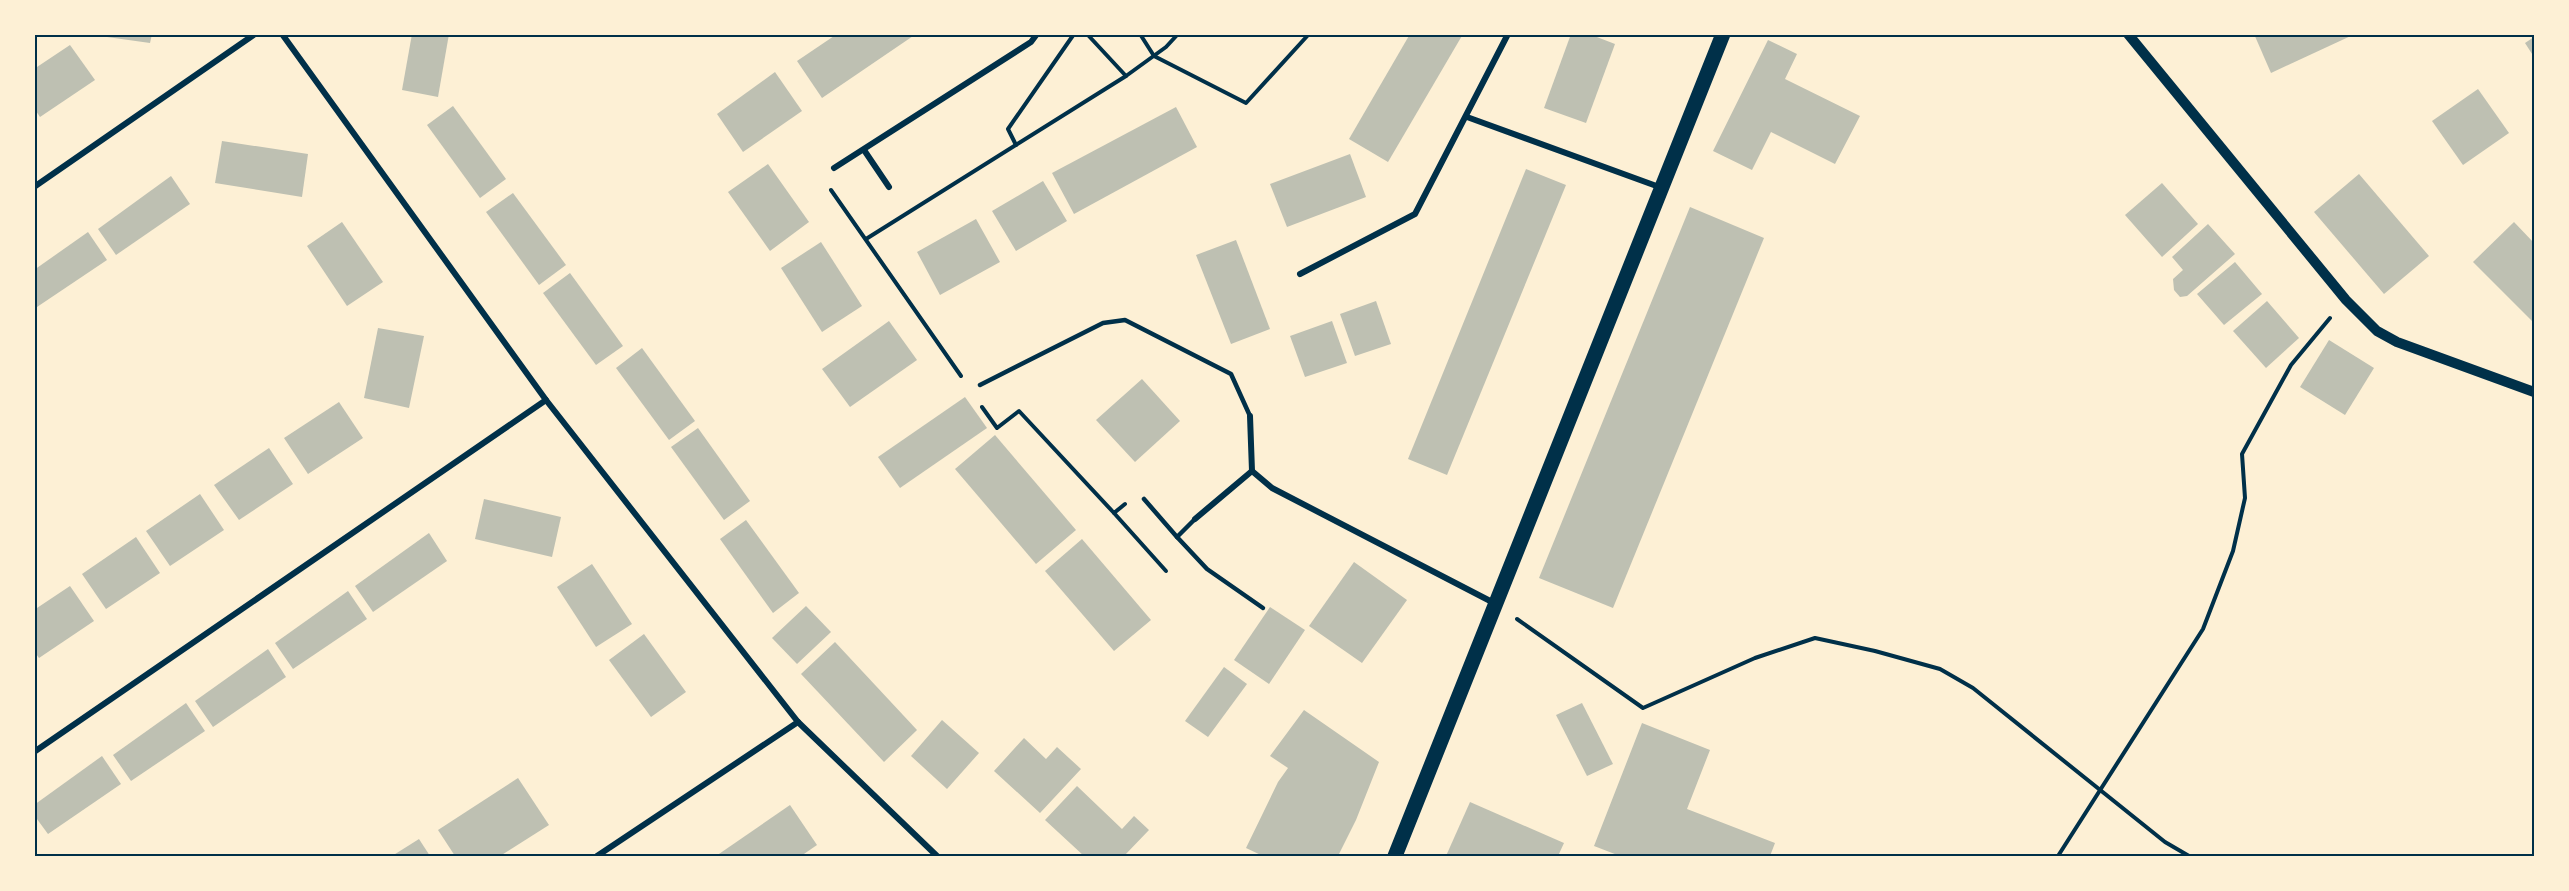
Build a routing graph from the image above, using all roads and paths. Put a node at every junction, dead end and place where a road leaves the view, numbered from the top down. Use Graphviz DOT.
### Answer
graph roads {
  1 [pos="255,34"];
  2 [pos="282,34"];
  3 [pos="1037,34"];
  4 [pos="1074,34"];
  5 [pos="1087,34"];
  6 [pos="1140,34"];
  7 [pos="1178,34"];
  8 [pos="1308,34"];
  9 [pos="1508,34"];
  10 [pos="1723,34"];
  11 [pos="2128,34"];
  12 [pos="1154,56"];
  13 [pos="1126,76"];
  14 [pos="1467,117"];
  15 [pos="1016,145"];
  16 [pos="864,150"];
  17 [pos="834,168"];
  18 [pos="34,187"];
  19 [pos="889,187"];
  20 [pos="1663,188"];
  21 [pos="866,239"];
  22 [pos="1300,274"];
  23 [pos="2346,300"];
  24 [pos="980,384"];
  25 [pos="2535,392"];
  26 [pos="546,400"];
  27 [pos="1250,416"];
  28 [pos="1252,471"];
  29 [pos="1143,498"];
  30 [pos="1114,513"];
  31 [pos="1195,519"];
  32 [pos="1177,537"];
  33 [pos="1166,571"];
  34 [pos="1497,604"];
  35 [pos="1263,608"];
  36 [pos="798,722"];
  37 [pos="34,752"];
  38 [pos="2100,790"];
  39 [pos="597,856"];
  40 [pos="937,856"];
  41 [pos="1395,856"];
  42 [pos="2058,856"];
  43 [pos="2189,856"];
  1 -- 18 [label="street"];
  2 -- 26 [label="street"];
  3 -- 16 [label="street"];
  4 -- 15 [label="path"];
  5 -- 13 [label="path"];
  6 -- 12 [label="path"];
  7 -- 12 [label="path"];
  8 -- 12 [label="path"];
  9 -- 14 [label="street"];
  10 -- 20 [label="main road"];
  11 -- 23 [label="street"];
  12 -- 13 [label="path"];
  13 -- 15 [label="path"];
  14 -- 20 [label="street"];
  14 -- 22 [label="street"];
  15 -- 21 [label="path"];
  16 -- 17 [label="street"];
  16 -- 19 [label="street"];
  20 -- 34 [label="main road"];
  23 -- 25 [label="street"];
  23 -- 38 [label="path"];
  24 -- 27 [label="lane"];
  26 -- 36 [label="street"];
  26 -- 37 [label="street"];
  27 -- 28 [label="street"];
  28 -- 31 [label="street"];
  28 -- 34 [label="street"];
  29 -- 32 [label="lane"];
  30 -- 33 [label="path"];
  31 -- 32 [label="lane"];
  32 -- 35 [label="lane"];
  34 -- 38 [label="path"];
  34 -- 41 [label="main road"];
  36 -- 39 [label="street"];
  36 -- 40 [label="street"];
  38 -- 42 [label="path"];
  38 -- 43 [label="path"];
}
